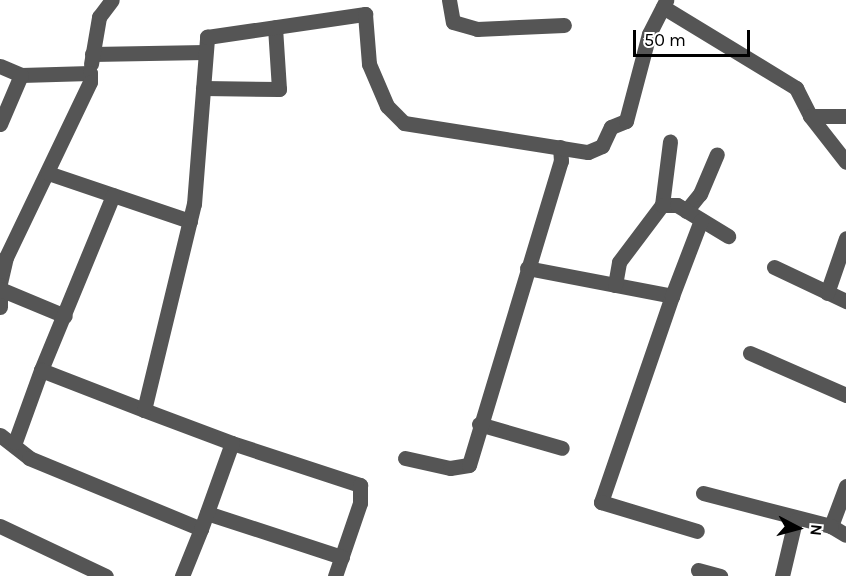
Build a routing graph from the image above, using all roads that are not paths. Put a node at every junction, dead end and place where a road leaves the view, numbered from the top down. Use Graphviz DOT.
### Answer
graph roads {
  1 [pos="112,0"];
  2 [pos="449,0"];
  3 [pos="664,4"];
  4 [pos="364,7"];
  5 [pos="564,25"];
  6 [pos="275,27"];
  7 [pos="205,52"];
  8 [pos="92,54"];
  9 [pos="0,66"];
  10 [pos="90,73"];
  11 [pos="21,75"];
  12 [pos="203,88"];
  13 [pos="810,116"];
  14 [pos="846,116"];
  15 [pos="0,124"];
  16 [pos="670,142"];
  17 [pos="560,147"];
  18 [pos="717,154"];
  19 [pos="846,162"];
  20 [pos="48,173"];
  21 [pos="113,195"];
  22 [pos="662,205"];
  23 [pos="686,211"];
  24 [pos="701,219"];
  25 [pos="190,221"];
  26 [pos="728,236"];
  27 [pos="846,238"];
  28 [pos="774,267"];
  29 [pos="527,268"];
  30 [pos="615,285"];
  31 [pos="0,286"];
  32 [pos="827,293"];
  33 [pos="672,296"];
  34 [pos="846,301"];
  35 [pos="0,307"];
  36 [pos="65,316"];
  37 [pos="750,353"];
  38 [pos="41,370"];
  39 [pos="846,395"];
  40 [pos="144,410"];
  41 [pos="479,424"];
  42 [pos="0,435"];
  43 [pos="15,442"];
  44 [pos="232,443"];
  45 [pos="562,448"];
  46 [pos="405,458"];
  47 [pos="846,486"];
  48 [pos="703,493"];
  49 [pos="207,513"];
  50 [pos="795,521"];
  51 [pos="0,526"];
  52 [pos="831,526"];
  53 [pos="201,529"];
  54 [pos="697,531"];
  55 [pos="846,535"];
  56 [pos="342,557"];
  57 [pos="698,570"];
  58 [pos="106,576"];
  59 [pos="182,576"];
  60 [pos="335,576"];
  61 [pos="720,576"];
  62 [pos="782,576"];
  1 -- 8 [label="street"];
  2 -- 5 [label="street"];
  3 -- 13 [label="street"];
  3 -- 17 [label="street"];
  4 -- 6 [label="street"];
  4 -- 17 [label="street"];
  6 -- 7 [label="street"];
  6 -- 12 [label="street"];
  7 -- 8 [label="street"];
  7 -- 12 [label="street"];
  8 -- 10 [label="street"];
  9 -- 11 [label="street"];
  10 -- 11 [label="street"];
  10 -- 20 [label="street"];
  11 -- 15 [label="street"];
  12 -- 25 [label="street"];
  13 -- 14 [label="street"];
  13 -- 19 [label="street"];
  16 -- 22 [label="street"];
  17 -- 29 [label="street"];
  18 -- 23 [label="street"];
  20 -- 21 [label="street"];
  20 -- 31 [label="street"];
  21 -- 25 [label="street"];
  21 -- 36 [label="street"];
  22 -- 23 [label="street"];
  22 -- 30 [label="street"];
  23 -- 24 [label="street"];
  24 -- 26 [label="street"];
  24 -- 33 [label="street"];
  25 -- 40 [label="street"];
  27 -- 32 [label="street"];
  28 -- 32 [label="street"];
  29 -- 30 [label="street"];
  29 -- 41 [label="street"];
  30 -- 33 [label="street"];
  31 -- 35 [label="street"];
  31 -- 36 [label="street"];
  32 -- 34 [label="street"];
  33 -- 54 [label="street"];
  36 -- 38 [label="street"];
  37 -- 39 [label="street"];
  38 -- 40 [label="street"];
  38 -- 43 [label="street"];
  40 -- 44 [label="street"];
  41 -- 45 [label="street"];
  41 -- 46 [label="street"];
  42 -- 43 [label="street"];
  43 -- 53 [label="street"];
  44 -- 49 [label="street"];
  44 -- 56 [label="street"];
  47 -- 52 [label="street"];
  48 -- 50 [label="street"];
  49 -- 53 [label="street"];
  49 -- 56 [label="street"];
  50 -- 52 [label="street"];
  50 -- 62 [label="street"];
  51 -- 58 [label="street"];
  52 -- 55 [label="street"];
  53 -- 59 [label="street"];
  56 -- 60 [label="street"];
  57 -- 61 [label="street"];
}
